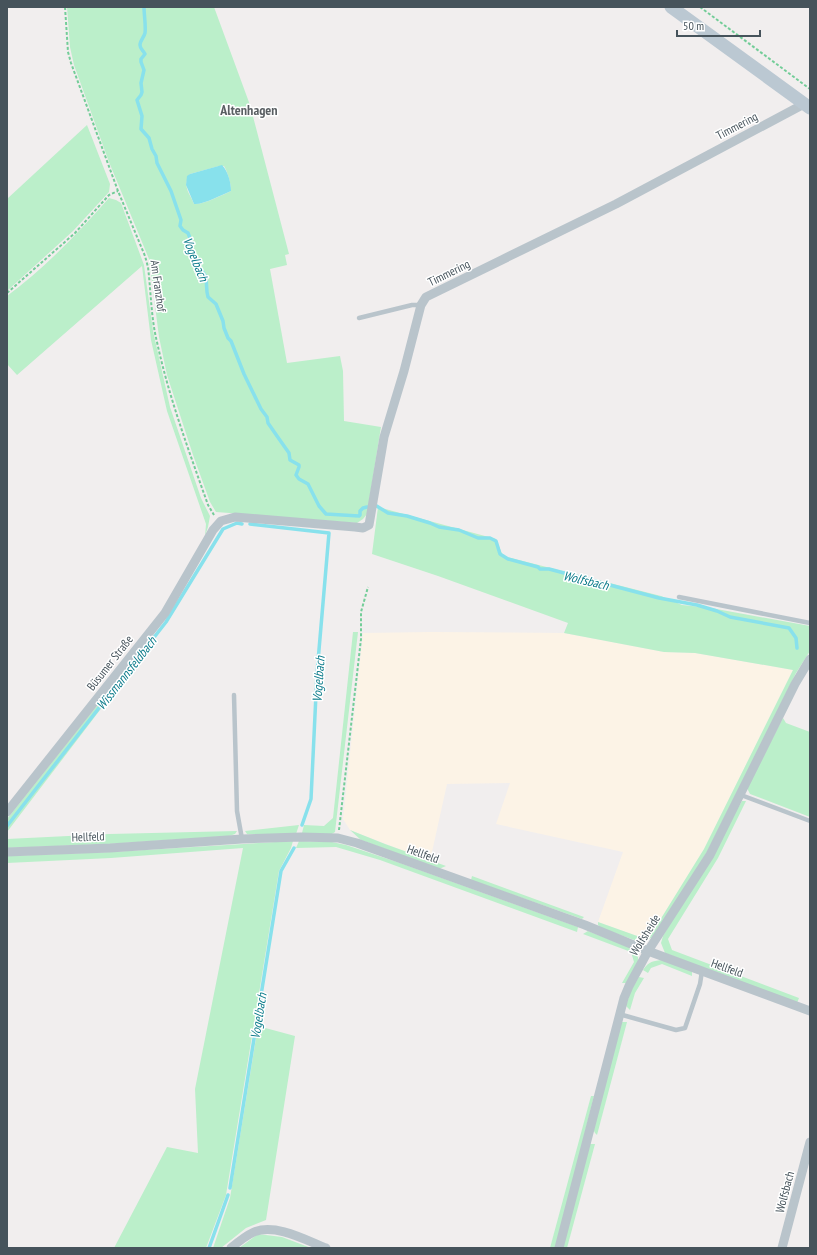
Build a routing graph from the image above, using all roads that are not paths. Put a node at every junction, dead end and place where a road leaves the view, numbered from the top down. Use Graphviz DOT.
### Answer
graph roads {
  1 [pos="671,7"];
  2 [pos="807,106"];
  3 [pos="421,305"];
  4 [pos="359,318"];
  5 [pos="679,597"];
  6 [pos="810,623"];
  7 [pos="810,659"];
  8 [pos="234,696"];
  9 [pos="741,795"];
  10 [pos="7,812"];
  11 [pos="810,821"];
  12 [pos="242,840"];
  13 [pos="7,852"];
  14 [pos="648,951"];
  15 [pos="702,971"];
  16 [pos="810,1011"];
  17 [pos="619,1014"];
  18 [pos="810,1142"];
  19 [pos="231,1248"];
  20 [pos="326,1248"];
  21 [pos="559,1248"];
  22 [pos="782,1248"];
  1 -- 2 [label="main road"];
  2 -- 3 [label="street, Timmering"];
  3 -- 4 [label="lane"];
  3 -- 10 [label="street, Büsumer Straße"];
  5 -- 6 [label="lane"];
  7 -- 9 [label="street, Wolfsheide"];
  8 -- 12 [label="lane"];
  9 -- 11 [label="lane"];
  9 -- 14 [label="street, Wolfsheide"];
  12 -- 13 [label="street, Hellfeld"];
  12 -- 14 [label="street, Hellfeld"];
  14 -- 15 [label="street, Hellfeld"];
  14 -- 17 [label="street, Wolfsheide"];
  15 -- 16 [label="street, Hellfeld"];
  15 -- 17 [label="lane"];
  17 -- 21 [label="street, Wolfsheide"];
  18 -- 22 [label="street, Wolfsbach"];
  19 -- 20 [label="street"];
}
